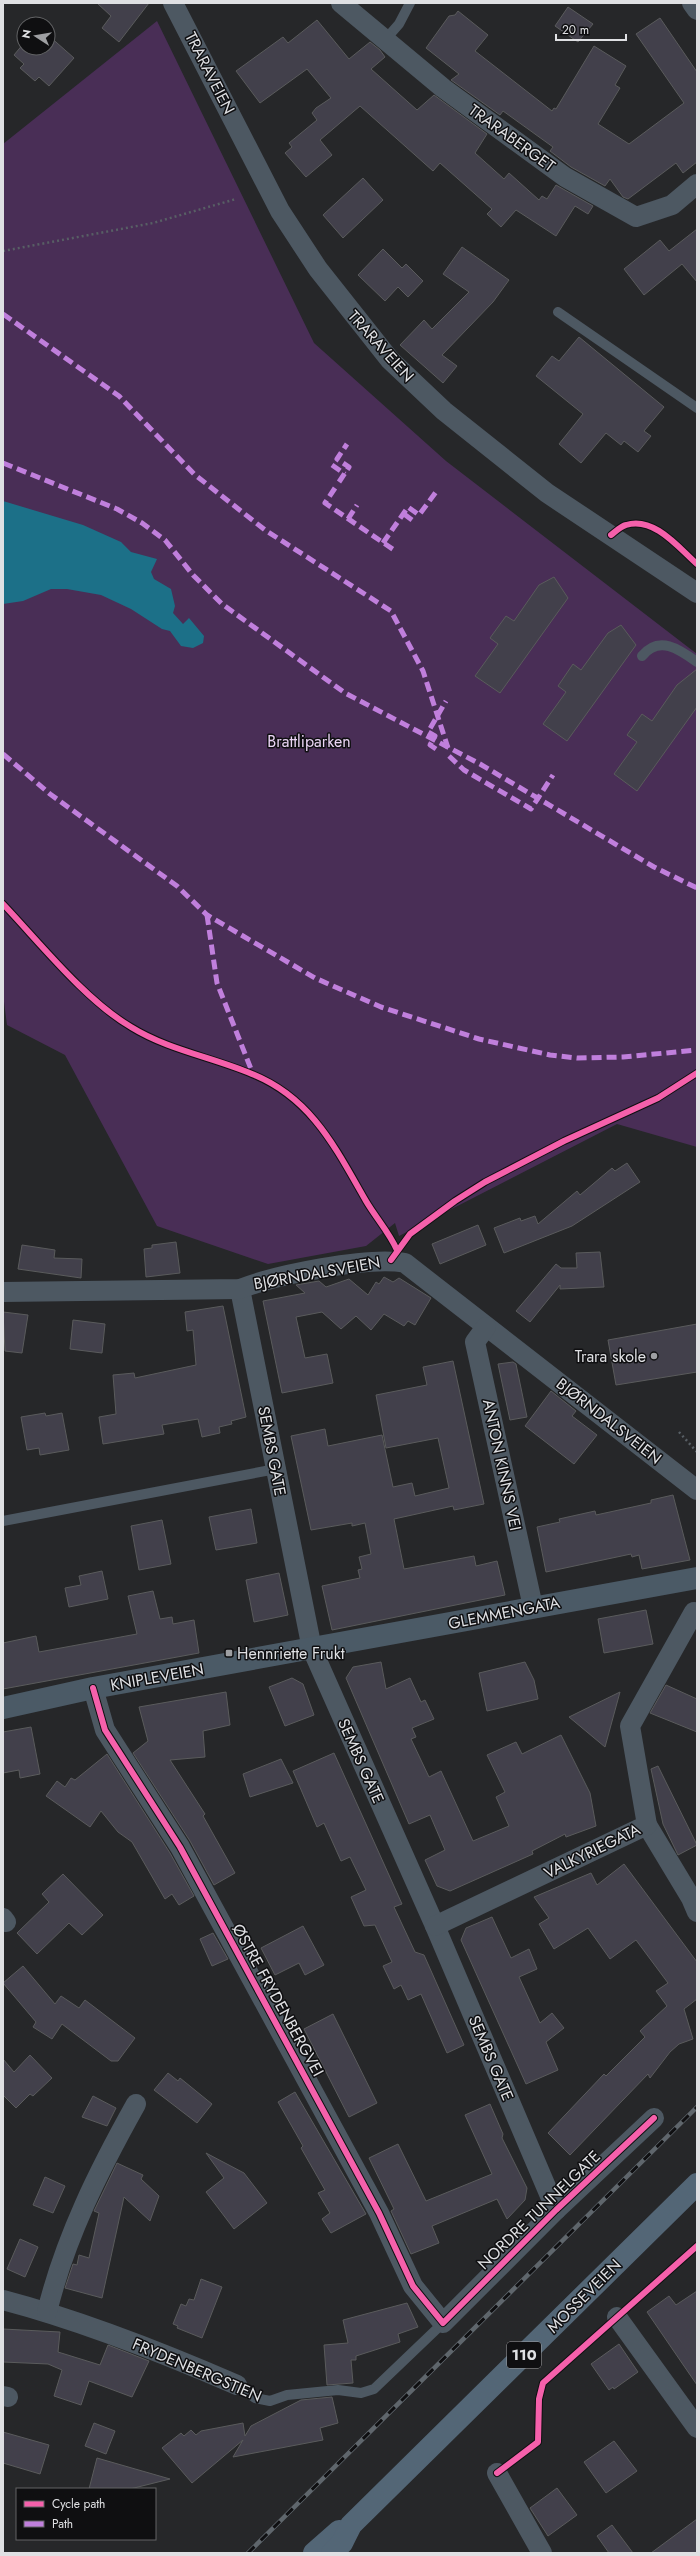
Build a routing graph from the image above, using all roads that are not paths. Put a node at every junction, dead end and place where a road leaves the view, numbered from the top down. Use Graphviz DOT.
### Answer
graph roads {
  1 [pos="341,3"];
  2 [pos="410,3"];
  3 [pos="692,3"];
  4 [pos="176,4"];
  5 [pos="697,10"];
  6 [pos="385,40"];
  7 [pos="697,184"];
  8 [pos="558,312"];
  9 [pos="697,408"];
  10 [pos="697,593"];
  11 [pos="642,656"];
  12 [pos="697,662"];
  13 [pos="240,1289"];
  14 [pos="3,1292"];
  15 [pos="486,1327"];
  16 [pos="276,1469"];
  17 [pos="697,1490"];
  18 [pos="3,1521"];
  19 [pos="697,1578"];
  20 [pos="533,1607"];
  21 [pos="694,1612"];
  22 [pos="312,1649"];
  23 [pos="93,1688"];
  24 [pos="3,1708"];
  25 [pos="647,1825"];
  26 [pos="697,1912"];
  27 [pos="435,1926"];
  28 [pos="136,2104"];
  29 [pos="654,2118"];
  30 [pos="697,2184"];
  31 [pos="556,2210"];
  32 [pos="3,2300"];
  33 [pos="48,2312"];
  34 [pos="616,2317"];
  35 [pos="443,2323"];
  36 [pos="237,2385"];
  37 [pos="374,2389"];
  38 [pos="697,2428"];
  39 [pos="497,2473"];
  40 [pos="351,2525"];
  41 [pos="314,2553"];
  42 [pos="332,2553"];
  43 [pos="542,2553"];
  1 -- 6 [label="street, TRARABERGET"];
  2 -- 6 [label="lane"];
  3 -- 5 [label="street"];
  4 -- 10 [label="street, TRARAVEIEN"];
  6 -- 7 [label="street, TRARABERGET"];
  8 -- 9 [label="lane"];
  11 -- 12 [label="lane"];
  13 -- 14 [label="street, BJØRNDALSVEIEN"];
  13 -- 15 [label="street, BJØRNDALSVEIEN"];
  13 -- 16 [label="street, SEMBS GATE"];
  15 -- 17 [label="street, BJØRNDALSVEIEN"];
  15 -- 20 [label="street, ANTON KINNS VEI"];
  16 -- 18 [label="lane"];
  16 -- 22 [label="street, SEMBS GATE"];
  19 -- 20 [label="street, GLEMMENGATA"];
  20 -- 22 [label="street, GLEMMENGATA"];
  21 -- 25 [label="street, VALKYRIEGATA"];
  22 -- 23 [label="street, KNIPLEVEIEN"];
  22 -- 27 [label="street, SEMBS GATE"];
  23 -- 24 [label="street, KNIPLEVEIEN"];
  23 -- 35 [label="street, ØSTRE FRYDENBERGVEI"];
  25 -- 26 [label="street"];
  25 -- 27 [label="street, VALKYRIEGATA"];
  27 -- 31 [label="street, SEMBS GATE"];
  28 -- 33 [label="street"];
  29 -- 31 [label="street, NORDRE TUNNELGATE"];
  30 -- 40 [label="highway, MOSSEVEIEN / 110"];
  31 -- 35 [label="street, NORDRE TUNNELGATE"];
  32 -- 33 [label="street, FRYDENBERGSTIEN"];
  33 -- 36 [label="street, FRYDENBERGSTIEN"];
  34 -- 38 [label="street"];
  35 -- 37 [label="lane, NORDRE TUNNELGATE"];
  36 -- 37 [label="lane, FRYDENBERGSTIEN"];
  39 -- 43 [label="street"];
  40 -- 41 [label="highway, MOSSEVEIEN / 110"];
  40 -- 42 [label="highway, MOSSEVEIEN / 110"];
}
